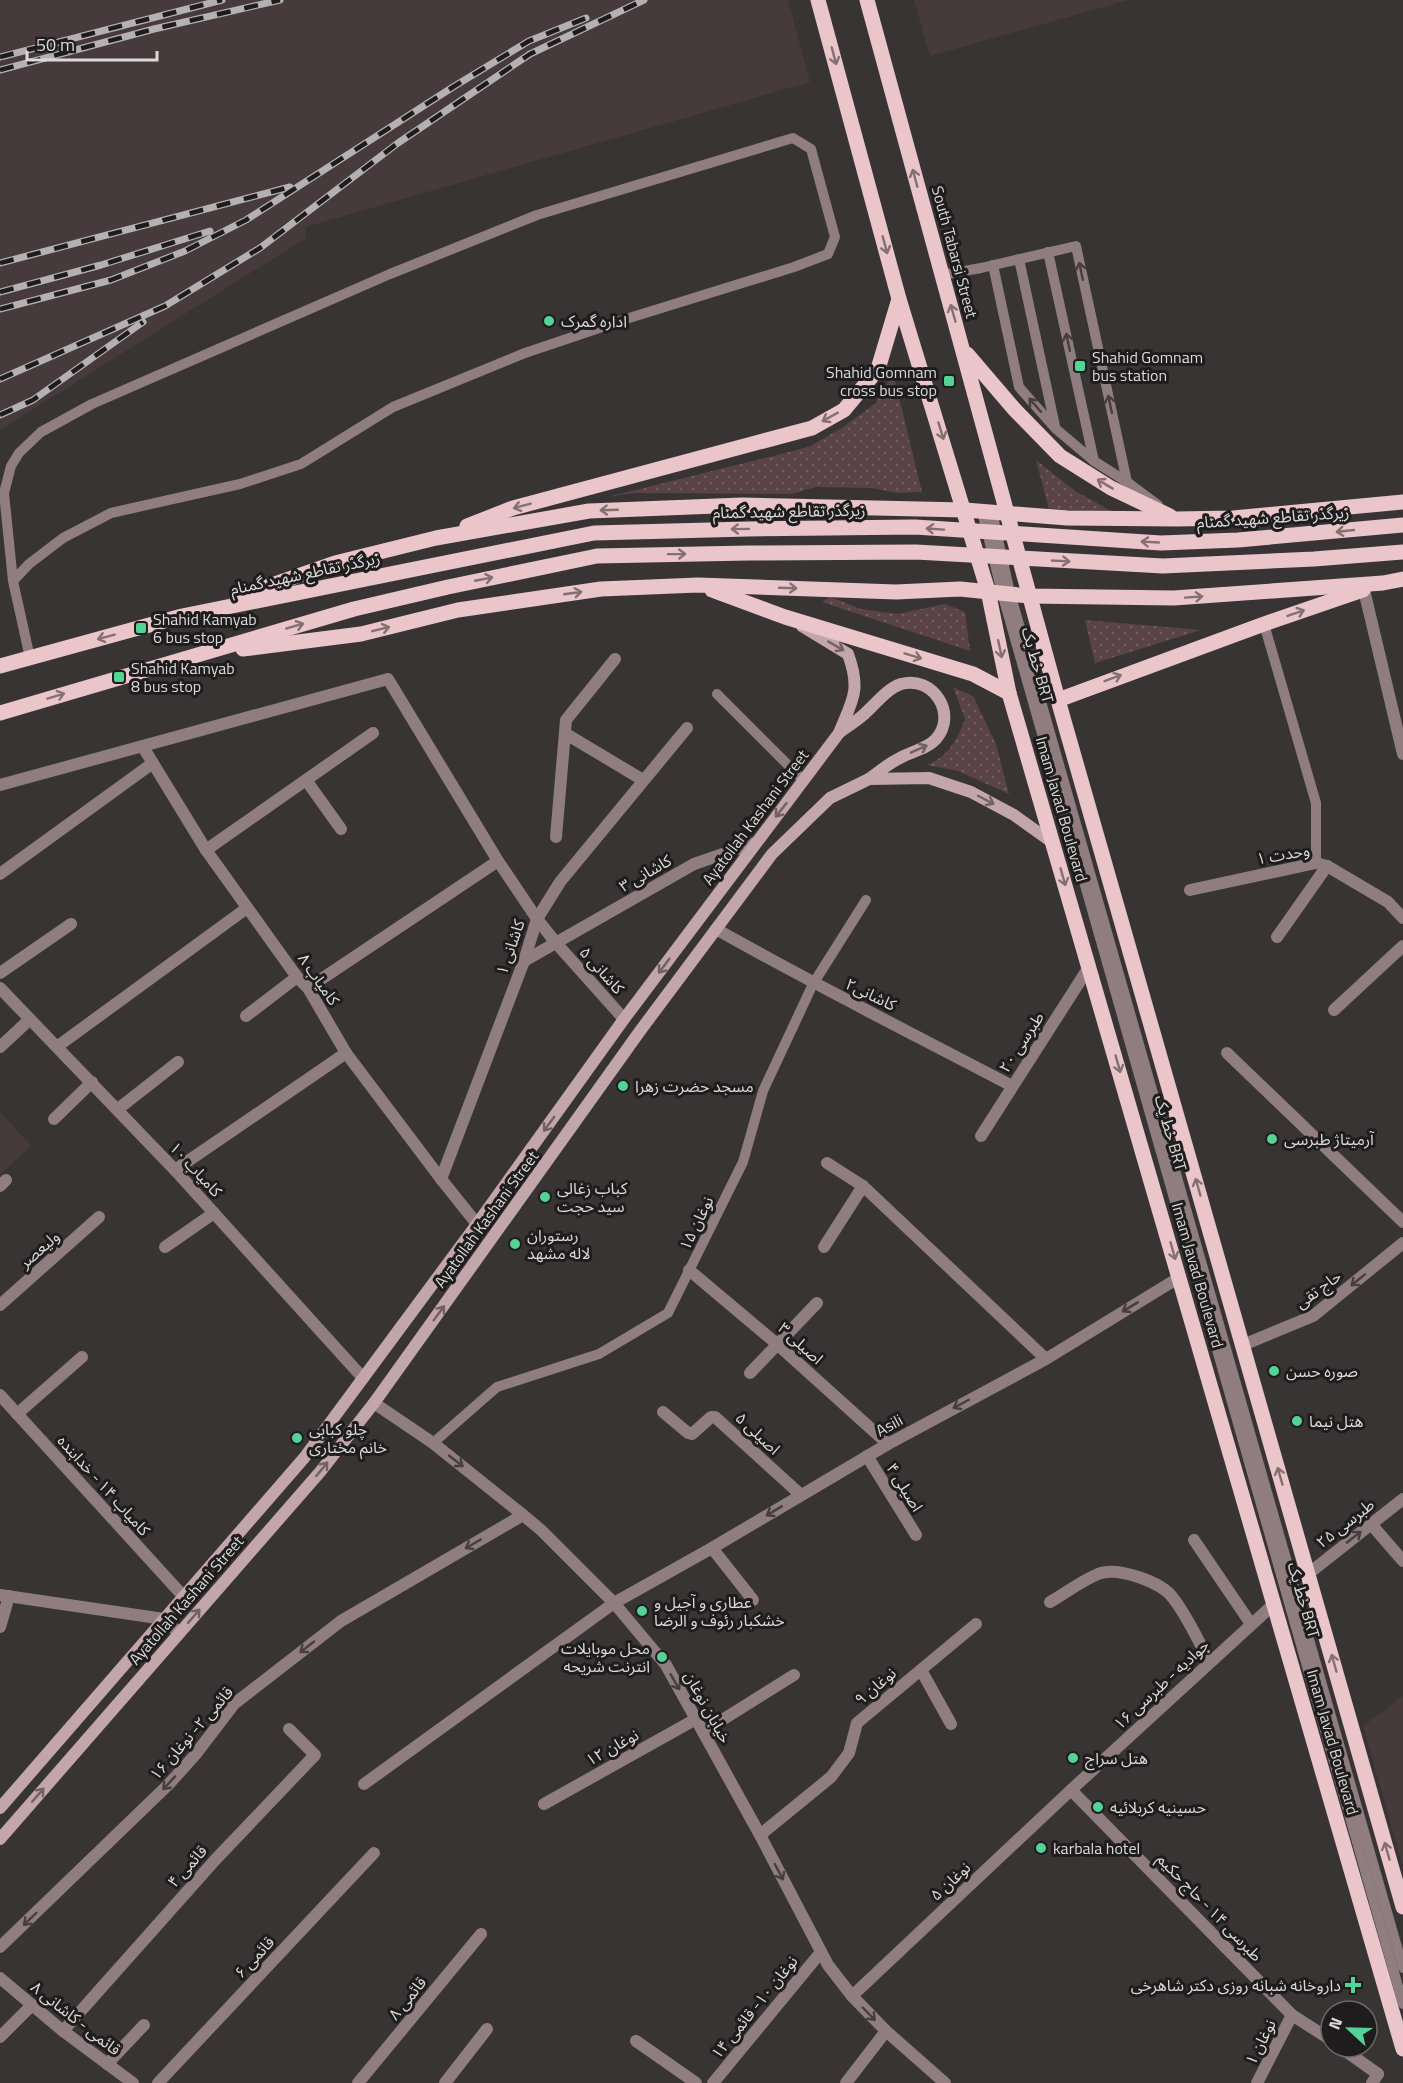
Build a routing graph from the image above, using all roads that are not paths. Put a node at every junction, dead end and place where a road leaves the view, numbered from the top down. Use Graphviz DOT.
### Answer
graph roads {
  1 [pos="818,0"];
  2 [pos="867,0"];
  3 [pos="1048,252"];
  4 [pos="1019,259"];
  5 [pos="993,264"];
  6 [pos="942,275"];
  7 [pos="899,299"];
  8 [pos="963,351"];
  9 [pos="1056,429"];
  10 [pos="1094,461"];
  11 [pos="1127,482"];
  12 [pos="1403,502"];
  13 [pos="967,516"];
  14 [pos="988,516"];
  15 [pos="1176,519"];
  16 [pos="1010,520"];
  17 [pos="1403,525"];
  18 [pos="436,538"];
  19 [pos="1403,552"];
  20 [pos="1403,579"];
  21 [pos="13,581"];
  22 [pos="1383,583"];
  23 [pos="698,585"];
  24 [pos="999,587"];
  25 [pos="1028,590"];
  26 [pos="1364,590"];
  27 [pos="183,616"];
  28 [pos="785,617"];
  29 [pos="1264,624"];
  30 [pos="199,654"];
  31 [pos="30,658"];
  32 [pos="615,659"];
  33 [pos="0,666"];
  34 [pos="1009,693"];
  35 [pos="717,694"];
  36 [pos="1058,700"];
  37 [pos="0,713"];
  38 [pos="687,728"];
  39 [pos="373,733"];
  40 [pos="839,733"];
  41 [pos="566,734"];
  42 [pos="143,747"];
  43 [pos="1403,754"];
  44 [pos="153,763"];
  45 [pos="868,779"];
  46 [pos="306,780"];
  47 [pos="643,780"];
  48 [pos="804,781"];
  49 [pos="0,785"];
  50 [pos="341,830"];
  51 [pos="556,837"];
  52 [pos="755,843"];
  53 [pos="1053,843"];
  54 [pos="206,850"];
  55 [pos="498,861"];
  56 [pos="1321,864"];
  57 [pos="0,874"];
  58 [pos="1190,890"];
  59 [pos="866,900"];
  60 [pos="247,908"];
  61 [pos="1403,918"];
  62 [pos="537,919"];
  63 [pos="71,924"];
  64 [pos="716,929"];
  65 [pos="1277,937"];
  66 [pos="556,943"];
  67 [pos="1403,946"];
  68 [pos="524,961"];
  69 [pos="1089,967"];
  70 [pos="0,973"];
  71 [pos="297,977"];
  72 [pos="813,984"];
  73 [pos="0,988"];
  74 [pos="309,988"];
  75 [pos="1334,1010"];
  76 [pos="246,1016"];
  77 [pos="30,1019"];
  78 [pos="624,1019"];
  79 [pos="58,1046"];
  80 [pos="0,1047"];
  81 [pos="346,1053"];
  82 [pos="1227,1053"];
  83 [pos="178,1062"];
  84 [pos="92,1082"];
  85 [pos="1012,1086"];
  86 [pos="118,1109"];
  87 [pos="54,1119"];
  88 [pos="981,1136"];
  89 [pos="827,1163"];
  90 [pos="175,1170"];
  91 [pos="441,1179"];
  92 [pos="863,1186"];
  93 [pos="214,1213"];
  94 [pos="99,1217"];
  95 [pos="1403,1222"];
  96 [pos="477,1224"];
  97 [pos="1403,1243"];
  98 [pos="165,1247"];
  99 [pos="824,1247"];
  100 [pos="690,1270"];
  101 [pos="1180,1277"];
  102 [pos="817,1303"];
  103 [pos="0,1305"];
  104 [pos="777,1344"];
  105 [pos="1243,1345"];
  106 [pos="82,1357"];
  107 [pos="1046,1359"];
  108 [pos="750,1373"];
  109 [pos="363,1378"];
  110 [pos="0,1395"];
  111 [pos="374,1403"];
  112 [pos="663,1412"];
  113 [pos="17,1414"];
  114 [pos="433,1443"];
  115 [pos="888,1444"];
  116 [pos="867,1456"];
  117 [pos="801,1495"];
  118 [pos="1403,1499"];
  119 [pos="523,1515"];
  120 [pos="1371,1524"];
  121 [pos="916,1535"];
  122 [pos="1194,1540"];
  123 [pos="712,1548"];
  124 [pos="1403,1561"];
  125 [pos="1308,1574"];
  126 [pos="4,1596"];
  127 [pos="184,1597"];
  128 [pos="753,1600"];
  129 [pos="1050,1602"];
  130 [pos="614,1603"];
  131 [pos="1274,1604"];
  132 [pos="164,1619"];
  133 [pos="976,1624"];
  134 [pos="1251,1624"];
  135 [pos="0,1627"];
  136 [pos="179,1633"];
  137 [pos="1210,1662"];
  138 [pos="921,1670"];
  139 [pos="794,1675"];
  140 [pos="696,1719"];
  141 [pos="951,1724"];
  142 [pos="288,1729"];
  143 [pos="703,1732"];
  144 [pos="364,1784"];
  145 [pos="1071,1790"];
  146 [pos="544,1804"];
  147 [pos="0,1808"];
  148 [pos="760,1835"];
  149 [pos="0,1839"];
  150 [pos="374,1853"];
  151 [pos="1403,1907"];
  152 [pos="481,1934"];
  153 [pos="0,1947"];
  154 [pos="821,1952"];
  155 [pos="1403,1968"];
  156 [pos="0,1978"];
  157 [pos="852,1996"];
  158 [pos="1403,2004"];
  159 [pos="32,2005"];
  160 [pos="1292,2015"];
  161 [pos="144,2025"];
  162 [pos="488,2029"];
  163 [pos="63,2031"];
  164 [pos="886,2031"];
  165 [pos="1319,2032"];
  166 [pos="0,2037"];
  167 [pos="636,2041"];
  168 [pos="1403,2049"];
  169 [pos="1354,2059"];
  170 [pos="107,2064"];
  171 [pos="1375,2078"];
  172 [pos="133,2083"];
  173 [pos="158,2083"];
  174 [pos="358,2083"];
  175 [pos="445,2083"];
  176 [pos="696,2083"];
  177 [pos="713,2083"];
  178 [pos="846,2083"];
  179 [pos="945,2083"];
  180 [pos="1257,2083"];
  1 -- 7 [label="main road, one-way"];
  6 -- 2 [label="main road, South Tabarsi Street, one-way"];
  3 -- 4 [label="lane"];
  10 -- 3 [label="lane, one-way"];
  11 -- 3 [label="lane, one-way"];
  4 -- 5 [label="lane"];
  4 -- 9 [label="lane"];
  5 -- 6 [label="lane"];
  9 -- 5 [label="lane, one-way"];
  8 -- 6 [label="main road, South Tabarsi Street, one-way"];
  7 -- 13 [label="main road, one-way"];
  7 -- 18 [label="main road, one-way"];
  15 -- 8 [label="main road, one-way"];
  8 -- 16 [label="main road, South Tabarsi Street"];
  9 -- 10 [label="lane"];
  10 -- 11 [label="lane"];
  11 -- 15 [label="lane"];
  12 -- 15 [label="main road"];
  13 -- 14 [label="main road"];
  13 -- 18 [label="main road, one-way"];
  13 -- 24 [label="main road, Imam Javad Boulevard"];
  14 -- 16 [label="main road"];
  14 -- 24 [label="lane, خط یک BRT"];
  15 -- 16 [label="main road"];
  16 -- 25 [label="main road, Imam Javad Boulevard"];
  17 -- 27 [label="main road, زیرگذر تقاطع شهید گمنام, one-way"];
  18 -- 27 [label="main road"];
  30 -- 19 [label="main road, one-way"];
  20 -- 22 [label="main road"];
  21 -- 21 [label="lane"];
  21 -- 31 [label="lane"];
  25 -- 22 [label="main road, one-way"];
  22 -- 26 [label="main road"];
  23 -- 24 [label="main road, one-way"];
  23 -- 28 [label="main road"];
  30 -- 23 [label="main road, one-way"];
  24 -- 25 [label="main road"];
  24 -- 34 [label="main road, Imam Javad Boulevard, one-way"];
  24 -- 155 [label="lane, خط یک BRT"];
  24 -- 158 [label="lane, خط یک BRT"];
  25 -- 36 [label="main road, Imam Javad Boulevard"];
  29 -- 26 [label="main road, one-way"];
  26 -- 43 [label="street"];
  27 -- 31 [label="main road, one-way"];
  28 -- 34 [label="main road, one-way"];
  28 -- 40 [label="main road, Ayatollah Kashani Street, one-way"];
  36 -- 29 [label="main road, one-way"];
  29 -- 56 [label="lane"];
  37 -- 30 [label="main road, one-way"];
  31 -- 33 [label="main road"];
  32 -- 41 [label="street"];
  34 -- 53 [label="main road, Imam Javad Boulevard"];
  35 -- 48 [label="lane"];
  105 -- 36 [label="main road, Imam Javad Boulevard, one-way"];
  38 -- 47 [label="street, کاشانی ۱"];
  39 -- 46 [label="street"];
  45 -- 40 [label="main road, one-way"];
  40 -- 48 [label="main road, Ayatollah Kashani Street"];
  41 -- 47 [label="street"];
  41 -- 51 [label="street"];
  42 -- 44 [label="street, کامیاب ۸"];
  42 -- 49 [label="street"];
  42 -- 55 [label="street, کاشانی ۵"];
  44 -- 54 [label="street, کامیاب ۸"];
  44 -- 57 [label="street"];
  45 -- 53 [label="main road, Ayatollah Kashani Street, one-way"];
  45 -- 64 [label="main road, Ayatollah Kashani Street"];
  46 -- 50 [label="street"];
  46 -- 54 [label="street"];
  47 -- 62 [label="street, کاشانی ۱"];
  48 -- 52 [label="main road, Ayatollah Kashani Street, one-way"];
  52 -- 66 [label="street, کاشانی ۳"];
  52 -- 78 [label="main road, Ayatollah Kashani Street, one-way"];
  53 -- 69 [label="main road, Imam Javad Boulevard, one-way"];
  54 -- 60 [label="street, کامیاب ۸"];
  55 -- 62 [label="street, کاشانی ۵"];
  55 -- 74 [label="street"];
  56 -- 58 [label="street, وحدت ۱"];
  56 -- 61 [label="street, وحدت ۱"];
  56 -- 65 [label="street"];
  59 -- 72 [label="lane, نوغان ۱۵"];
  60 -- 71 [label="street, کامیاب ۸"];
  60 -- 79 [label="street"];
  62 -- 66 [label="street, کاشانی ۵"];
  62 -- 68 [label="street, کاشانی ۱"];
  63 -- 70 [label="street"];
  64 -- 72 [label="street, کاشانی۲"];
  111 -- 64 [label="main road, Ayatollah Kashani Street, one-way"];
  66 -- 68 [label="street, کاشانی ۳"];
  66 -- 78 [label="street, کاشانی ۵"];
  67 -- 75 [label="street"];
  68 -- 91 [label="street, کاشانی ۱"];
  69 -- 85 [label="street, طبرسی ۲۰"];
  69 -- 101 [label="main road, Imam Javad Boulevard, one-way"];
  71 -- 74 [label="street, کامیاب ۸"];
  71 -- 76 [label="street"];
  72 -- 85 [label="street, کاشانی۲"];
  72 -- 100 [label="lane, نوغان ۱۵"];
  73 -- 77 [label="street, کامیاب ۱۰"];
  74 -- 81 [label="street, کامیاب ۸"];
  77 -- 79 [label="street, کامیاب ۱۰"];
  77 -- 80 [label="street"];
  78 -- 96 [label="main road, Ayatollah Kashani Street, one-way"];
  79 -- 84 [label="street, کامیاب ۱۰"];
  81 -- 90 [label="street"];
  81 -- 91 [label="street, کامیاب ۸"];
  82 -- 95 [label="street"];
  83 -- 86 [label="street"];
  84 -- 86 [label="street, کامیاب ۱۰"];
  84 -- 87 [label="street"];
  85 -- 88 [label="street, طبرسی ۲۰"];
  86 -- 90 [label="street, کامیاب ۱۰"];
  89 -- 92 [label="street"];
  90 -- 93 [label="street, کامیاب ۱۰"];
  91 -- 96 [label="street, کامیاب ۸"];
  92 -- 99 [label="street"];
  92 -- 107 [label="street"];
  93 -- 98 [label="street"];
  93 -- 109 [label="street, کامیاب ۱۰"];
  94 -- 103 [label="street, ولیعصر"];
  96 -- 109 [label="main road, Ayatollah Kashani Street"];
  97 -- 105 [label="street, حاج تقی, one-way"];
  100 -- 104 [label="street, اصیلی ۳"];
  100 -- 114 [label="lane, نوغان ۱۵"];
  101 -- 107 [label="street, Asili, one-way"];
  101 -- 131 [label="main road, Imam Javad Boulevard"];
  102 -- 104 [label="street"];
  104 -- 108 [label="street"];
  104 -- 115 [label="street, اصیلی ۳"];
  125 -- 105 [label="main road, Imam Javad Boulevard, one-way"];
  106 -- 113 [label="street"];
  107 -- 115 [label="street, Asili, one-way"];
  109 -- 127 [label="main road, Ayatollah Kashani Street"];
  110 -- 113 [label="street, کامیاب ۱۴ - خدابنده"];
  111 -- 114 [label="street, خیابان نوغان"];
  136 -- 111 [label="main road, Ayatollah Kashani Street, one-way"];
  112 -- 117 [label="street, اصیلی ۵"];
  113 -- 127 [label="street, کامیاب ۱۴ - خدابنده"];
  114 -- 119 [label="street, خیابان نوغان, one-way"];
  115 -- 116 [label="street, Asili"];
  116 -- 117 [label="street, Asili"];
  116 -- 121 [label="street, اصیلی ۴"];
  117 -- 123 [label="street, Asili, one-way"];
  118 -- 120 [label="street, طبرسی ۲۵"];
  119 -- 130 [label="street, خیابان نوغان"];
  119 -- 153 [label="street, قائمی ۲- نوغان ۱۶, one-way"];
  120 -- 124 [label="street"];
  125 -- 120 [label="street, طبرسی ۲۵, one-way"];
  122 -- 134 [label="street"];
  123 -- 128 [label="street"];
  123 -- 130 [label="street, Asili"];
  151 -- 125 [label="main road, Imam Javad Boulevard, one-way"];
  126 -- 132 [label="street"];
  126 -- 135 [label="street"];
  127 -- 132 [label="main road, Ayatollah Kashani Street"];
  129 -- 137 [label="street"];
  130 -- 140 [label="street, خیابان نوغان, one-way"];
  130 -- 144 [label="street, Asili"];
  131 -- 134 [label="street, جوادیه - طبرسی ۱۶"];
  131 -- 168 [label="main road, Imam Javad Boulevard"];
  132 -- 136 [label="street"];
  132 -- 147 [label="main road, Ayatollah Kashani Street"];
  133 -- 138 [label="street, نوغان ۹"];
  134 -- 137 [label="street, جوادیه - طبرسی ۱۶"];
  149 -- 136 [label="main road, Ayatollah Kashani Street, one-way"];
  137 -- 145 [label="street, جوادیه - طبرسی ۱۶"];
  138 -- 141 [label="street"];
  138 -- 148 [label="street, نوغان ۹"];
  139 -- 143 [label="street"];
  140 -- 143 [label="street, خیابان نوغان"];
  140 -- 146 [label="street, نوغان ۱۲"];
  142 -- 163 [label="street, قائمی ۴"];
  143 -- 148 [label="street, خیابان نوغان"];
  145 -- 157 [label="street, نوغان ۵"];
  145 -- 160 [label="street, طبرسی ۱۴ - حاج حکیم"];
  148 -- 154 [label="street, خیابان نوغان, one-way"];
  150 -- 173 [label="street, قائمی ۶"];
  152 -- 174 [label="street, قائمی ۸"];
  154 -- 157 [label="street, خیابان نوغان"];
  154 -- 177 [label="street, نوغان ۱۰- قائمی ۱۴"];
  156 -- 159 [label="street, قائمی - کاشانی ۸"];
  157 -- 164 [label="street, خیابان نوغان, one-way"];
  159 -- 163 [label="street, قائمی - کاشانی ۸"];
  159 -- 166 [label="street"];
  160 -- 165 [label="street, طبرسی ۱۴ - حاج حکیم"];
  160 -- 180 [label="street, نوغان ۱"];
  161 -- 170 [label="street"];
  162 -- 175 [label="street"];
  163 -- 170 [label="street, قائمی - کاشانی ۸"];
  164 -- 178 [label="street"];
  164 -- 179 [label="street, خیابان نوغان"];
  167 -- 176 [label="street"];
  169 -- 171 [label="street"];
  170 -- 172 [label="street, قائمی - کاشانی ۸"];
}
